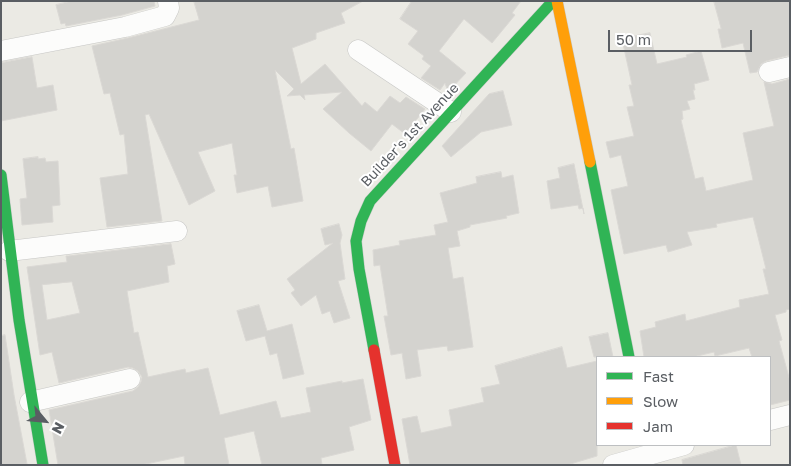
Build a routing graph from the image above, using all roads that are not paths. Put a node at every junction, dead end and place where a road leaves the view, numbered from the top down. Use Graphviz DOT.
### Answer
graph roads {
  1 [pos="168,1"];
  2 [pos="555,1"];
  3 [pos="358,50"];
  4 [pos="1,51"];
  5 [pos="790,67"];
  6 [pos="769,72"];
  7 [pos="451,112"];
  8 [pos="1,175"];
  9 [pos="177,231"];
  10 [pos="9,251"];
  11 [pos="629,356"];
  12 [pos="130,379"];
  13 [pos="30,402"];
  14 [pos="790,415"];
  15 [pos="771,420"];
  16 [pos="677,446"];
  17 [pos="648,450"];
  18 [pos="43,465"];
  19 [pos="395,465"];
  20 [pos="613,465"];
  1 -- 4 [label="street"];
  2 -- 7 [label="street, Builder's 1st Avenue"];
  2 -- 11 [label="street"];
  3 -- 7 [label="street"];
  5 -- 6 [label="street"];
  7 -- 19 [label="street, Builder's 1st Avenue"];
  8 -- 10 [label="street"];
  9 -- 10 [label="street"];
  10 -- 13 [label="street"];
  12 -- 13 [label="street"];
  13 -- 18 [label="street"];
  14 -- 15 [label="street"];
  16 -- 17 [label="street"];
  17 -- 20 [label="street"];
}
